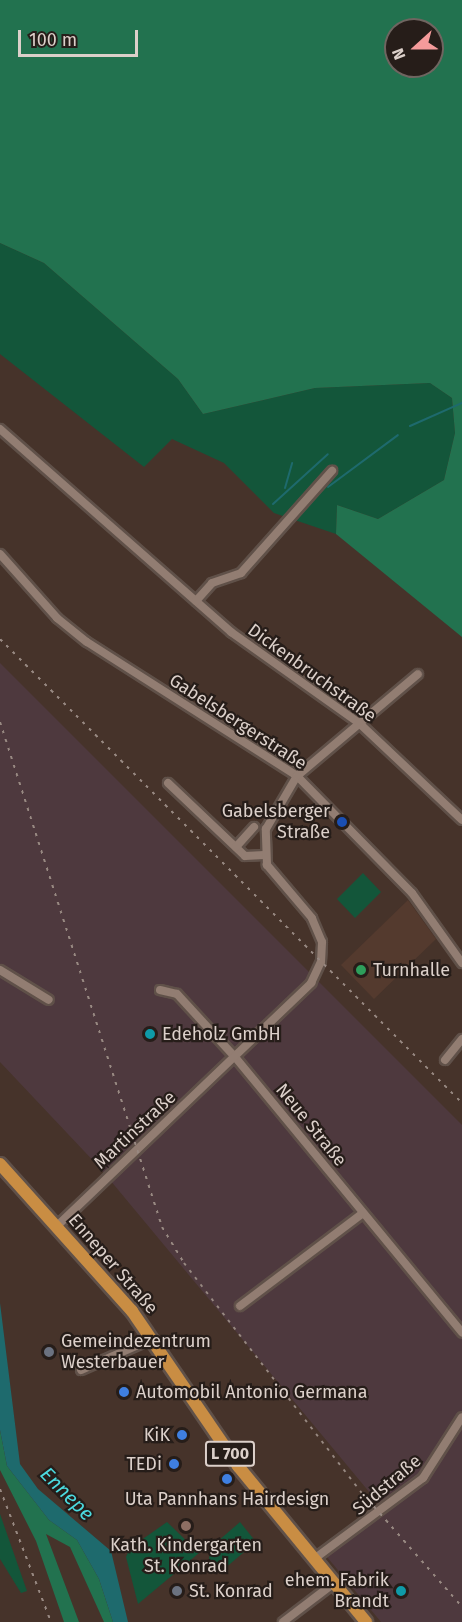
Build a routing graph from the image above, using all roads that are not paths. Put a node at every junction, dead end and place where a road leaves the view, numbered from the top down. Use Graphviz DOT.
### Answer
graph roads {
  1 [pos="0,429"];
  2 [pos="332,471"];
  3 [pos="0,554"];
  4 [pos="196,601"];
  5 [pos="418,674"];
  6 [pos="358,723"];
  7 [pos="297,776"];
  8 [pos="168,783"];
  9 [pos="462,820"];
  10 [pos="254,827"];
  11 [pos="236,847"];
  12 [pos="264,855"];
  13 [pos="462,963"];
  14 [pos="0,970"];
  15 [pos="160,990"];
  16 [pos="49,1000"];
  17 [pos="462,1040"];
  18 [pos="235,1057"];
  19 [pos="445,1060"];
  20 [pos="0,1164"];
  21 [pos="363,1213"];
  22 [pos="57,1226"];
  23 [pos="240,1306"];
  24 [pos="462,1332"];
  25 [pos="152,1339"];
  26 [pos="81,1370"];
  27 [pos="462,1417"];
  28 [pos="314,1559"];
  29 [pos="334,1583"];
  30 [pos="283,1622"];
  31 [pos="366,1622"];
  1 -- 4 [label="street, Dickenbruchstraße"];
  2 -- 4 [label="street"];
  3 -- 7 [label="street, Gabelsbergerstraße"];
  4 -- 6 [label="street, Dickenbruchstraße"];
  5 -- 6 [label="street"];
  6 -- 7 [label="street"];
  6 -- 9 [label="street, Dickenbruchstraße"];
  7 -- 12 [label="street"];
  7 -- 13 [label="street, Gabelsbergerstraße"];
  8 -- 11 [label="street"];
  10 -- 11 [label="street"];
  11 -- 12 [label="street"];
  12 -- 18 [label="street, Martinstraße"];
  14 -- 16 [label="street"];
  15 -- 18 [label="street"];
  17 -- 19 [label="street"];
  18 -- 21 [label="street, Neue Straße"];
  18 -- 22 [label="street, Martinstraße"];
  20 -- 22 [label="main road, Enneper Straße / L 700"];
  21 -- 23 [label="street"];
  21 -- 24 [label="street, Neue Straße"];
  22 -- 25 [label="main road, Enneper Straße / L 700"];
  25 -- 26 [label="street"];
  25 -- 28 [label="main road, Enneper Straße / L 700"];
  27 -- 28 [label="street, Südstraße"];
  28 -- 29 [label="main road, Enneper Straße / L 700"];
  29 -- 30 [label="street"];
  29 -- 31 [label="main road, Enneper Straße / L 700"];
}
